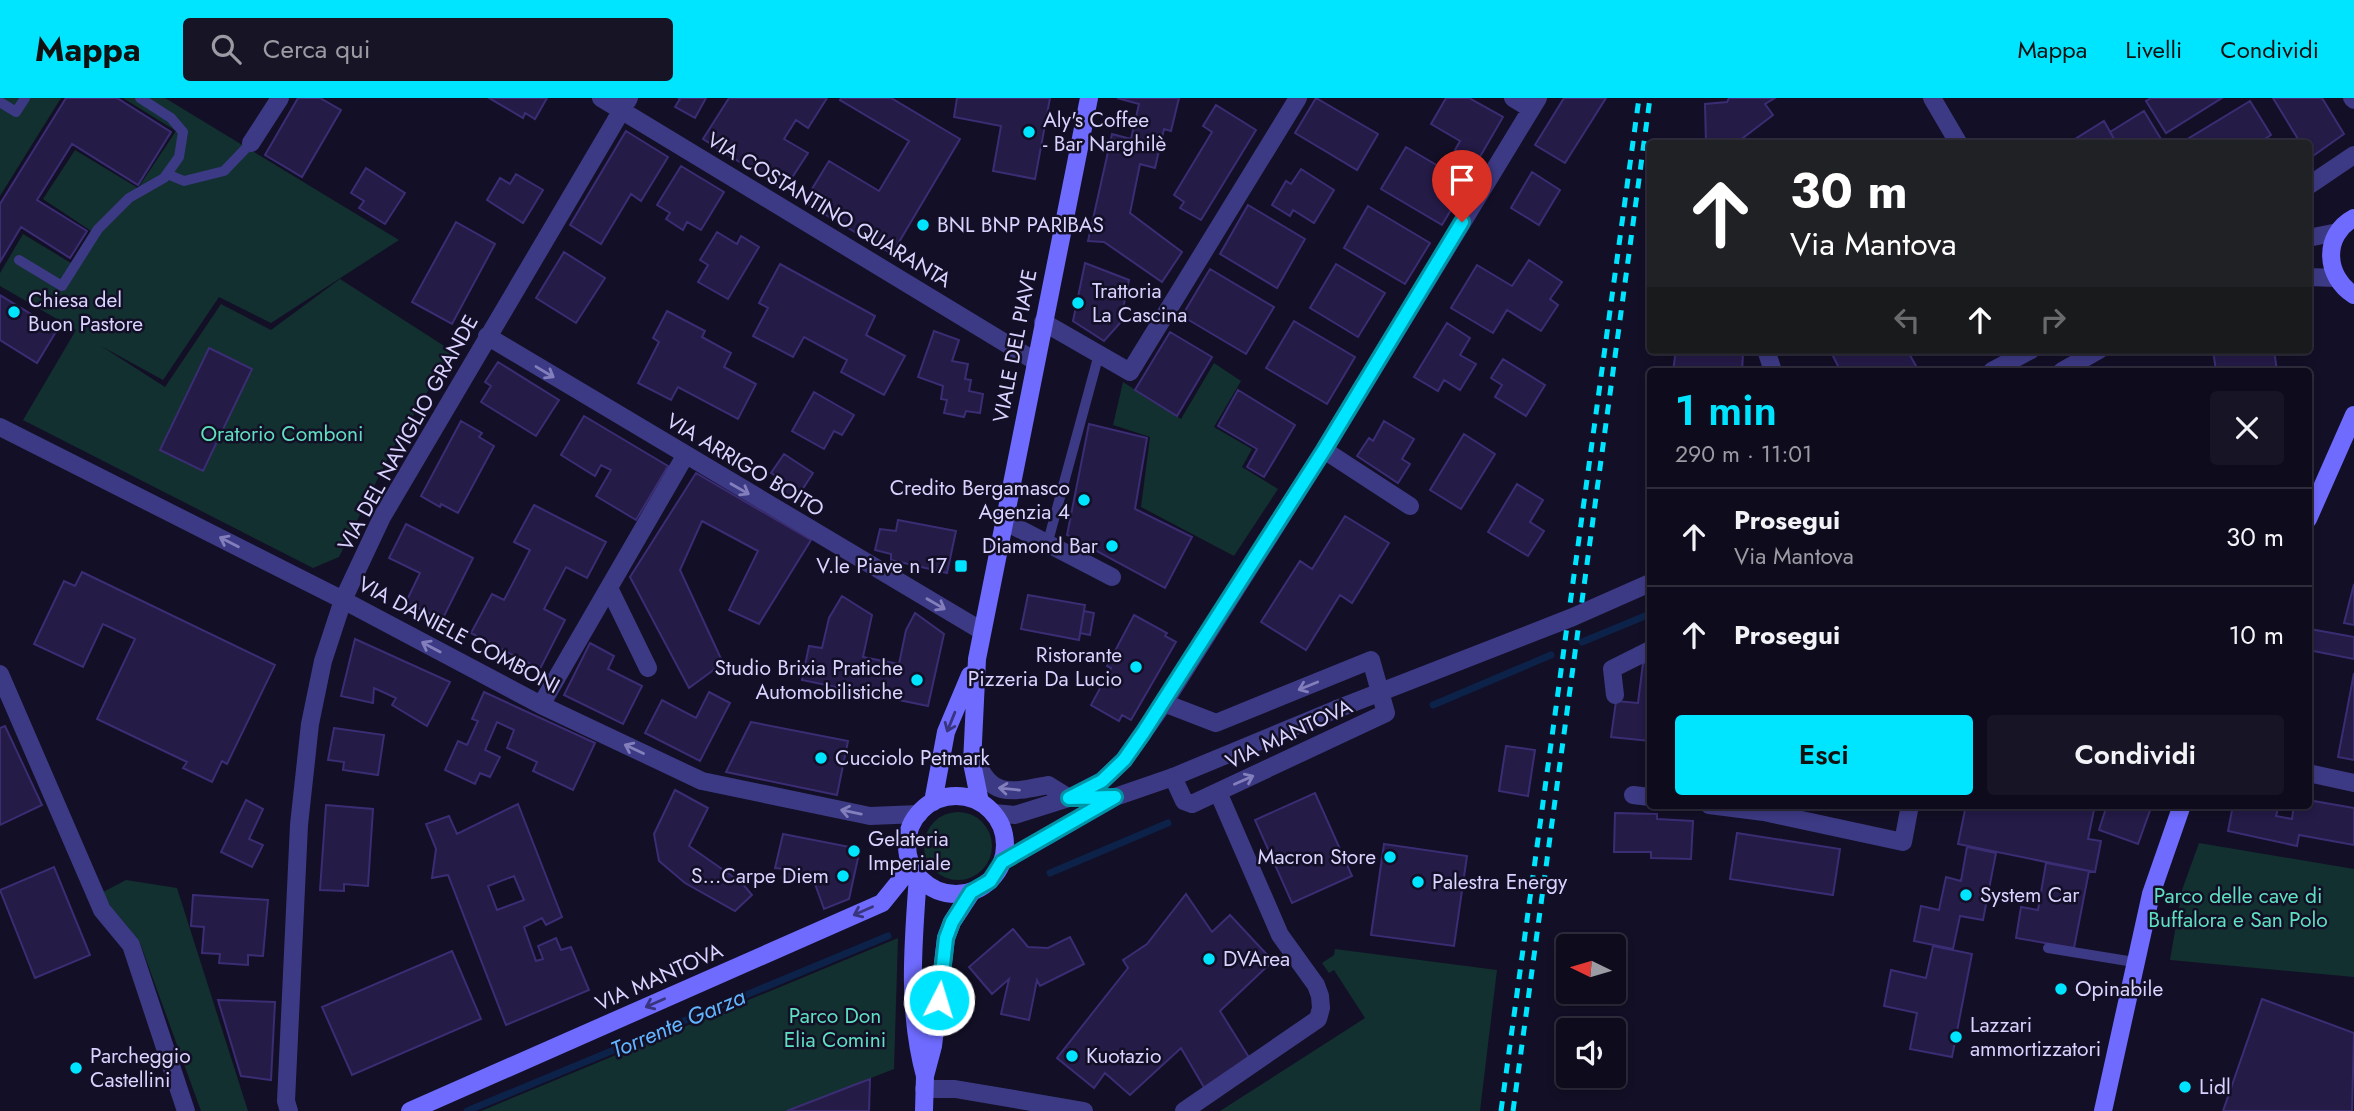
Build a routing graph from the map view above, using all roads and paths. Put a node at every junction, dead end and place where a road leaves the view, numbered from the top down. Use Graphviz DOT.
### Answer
graph roads {
  1 [pos="25,98"];
  2 [pos="140,98"];
  3 [pos="280,98"];
  4 [pos="601,98"];
  5 [pos="1089,98"];
  6 [pos="1298,98"];
  7 [pos="1513,98"];
  8 [pos="1932,98"];
  9 [pos="0,102"];
  10 [pos="1534,103"];
  11 [pos="625,105"];
  12 [pos="1957,140"];
  13 [pos="251,143"];
  14 [pos="2354,156"];
  15 [pos="167,174"];
  16 [pos="2312,183"];
  17 [pos="2354,218"];
  18 [pos="2338,232"];
  19 [pos="2312,237"];
  20 [pos="19,260"];
  21 [pos="2312,277"];
  22 [pos="2336,278"];
  23 [pos="2354,295"];
  24 [pos="1043,322"];
  25 [pos="487,336"];
  26 [pos="1099,354"];
  27 [pos="2024,354"];
  28 [pos="2092,354"];
  29 [pos="1035,361"];
  30 [pos="1998,368"];
  31 [pos="2068,368"];
  32 [pos="2354,415"];
  33 [pos="0,427"];
  34 [pos="1324,450"];
  35 [pos="685,456"];
  36 [pos="1409,506"];
  37 [pos="2312,510"];
  38 [pos="1004,521"];
  39 [pos="1047,545"];
  40 [pos="1112,577"];
  41 [pos="1647,584"];
  42 [pos="609,587"];
  43 [pos="343,600"];
  44 [pos="982,631"];
  45 [pos="1647,652"];
  46 [pos="976,659"];
  47 [pos="649,668"];
  48 [pos="0,674"];
  49 [pos="1615,695"];
  50 [pos="1164,703"];
  51 [pos="541,705"];
  52 [pos="971,744"];
  53 [pos="2312,774"];
  54 [pos="1173,777"];
  55 [pos="2354,783"];
  56 [pos="1218,792"];
  57 [pos="1115,797"];
  58 [pos="1069,798"];
  59 [pos="933,802"];
  60 [pos="987,808"];
  61 [pos="1736,809"];
  62 [pos="1909,809"];
  63 [pos="2181,809"];
  64 [pos="919,814"];
  65 [pos="1002,862"];
  66 [pos="915,871"];
  67 [pos="971,892"];
  68 [pos="2048,948"];
  69 [pos="2134,962"];
  70 [pos="925,1083"];
  71 [pos="186,1111"];
  72 [pos="289,1111"];
  73 [pos="410,1111"];
  74 [pos="924,1111"];
  75 [pos="1084,1111"];
  76 [pos="1184,1111"];
  77 [pos="2103,1111"];
  1 -- 9 [label="lane"];
  2 -- 15 [label="lane"];
  3 -- 13 [label="street"];
  4 -- 11 [label="street, VIA COSTANTINO QUARANTA"];
  5 -- 24 [label="main road, VIALE DEL PIAVE"];
  6 -- 26 [label="street"];
  7 -- 10 [label="street"];
  8 -- 12 [label="street"];
  10 -- 34 [label="street"];
  11 -- 25 [label="street, VIA DEL NAVIGLIO GRANDE"];
  11 -- 29 [label="street, VIA COSTANTINO QUARANTA"];
  13 -- 15 [label="lane"];
  14 -- 16 [label="street"];
  15 -- 20 [label="lane"];
  17 -- 18 [label="main road"];
  18 -- 19 [label="street"];
  18 -- 22 [label="main road"];
  21 -- 22 [label="street"];
  22 -- 23 [label="main road"];
  24 -- 26 [label="street"];
  24 -- 29 [label="main road, VIALE DEL PIAVE"];
  25 -- 35 [label="street, VIA ARRIGO BOITO, one-way"];
  25 -- 43 [label="street, VIA DEL NAVIGLIO GRANDE"];
  26 -- 39 [label="lane"];
  27 -- 30 [label="street"];
  28 -- 31 [label="street"];
  29 -- 38 [label="main road, VIALE DEL PIAVE"];
  32 -- 37 [label="main road"];
  43 -- 33 [label="street, VIA DANIELE COMBONI, one-way"];
  34 -- 36 [label="street"];
  34 -- 50 [label="street"];
  35 -- 42 [label="street"];
  35 -- 44 [label="street, VIA ARRIGO BOITO, one-way"];
  38 -- 39 [label="street"];
  38 -- 44 [label="main road, VIALE DEL PIAVE"];
  39 -- 40 [label="street"];
  41 -- 54 [label="street, bridge"];
  42 -- 47 [label="street"];
  42 -- 51 [label="street"];
  51 -- 43 [label="street, VIA DANIELE COMBONI, one-way"];
  43 -- 72 [label="street, VIA DEL NAVIGLIO GRANDE"];
  44 -- 46 [label="main road, VIALE DEL PIAVE"];
  45 -- 49 [label="street"];
  46 -- 52 [label="main road, VIALE DEL PIAVE"];
  46 -- 59 [label="main road, VIALE DEL PIAVE, one-way"];
  48 -- 71 [label="street"];
  56 -- 50 [label="street, VIA MANTOVA, one-way"];
  50 -- 58 [label="street"];
  64 -- 51 [label="street, VIA DANIELE COMBONI, one-way"];
  58 -- 52 [label="street, one-way"];
  52 -- 60 [label="main road, VIALE DEL PIAVE"];
  53 -- 55 [label="street"];
  54 -- 56 [label="street, VIA MANTOVA"];
  54 -- 57 [label="street"];
  56 -- 76 [label="street"];
  57 -- 58 [label="street"];
  57 -- 65 [label="street"];
  58 -- 60 [label="street"];
  59 -- 60 [label="main road"];
  59 -- 64 [label="main road"];
  60 -- 65 [label="main road"];
  61 -- 62 [label="street"];
  63 -- 69 [label="main road"];
  64 -- 66 [label="main road"];
  65 -- 67 [label="main road"];
  66 -- 67 [label="main road"];
  66 -- 70 [label="main road"];
  66 -- 73 [label="main road, VIA MANTOVA, one-way"];
  67 -- 70 [label="main road"];
  68 -- 69 [label="lane"];
  69 -- 77 [label="main road"];
  70 -- 74 [label="main road"];
  70 -- 75 [label="street"];
}
